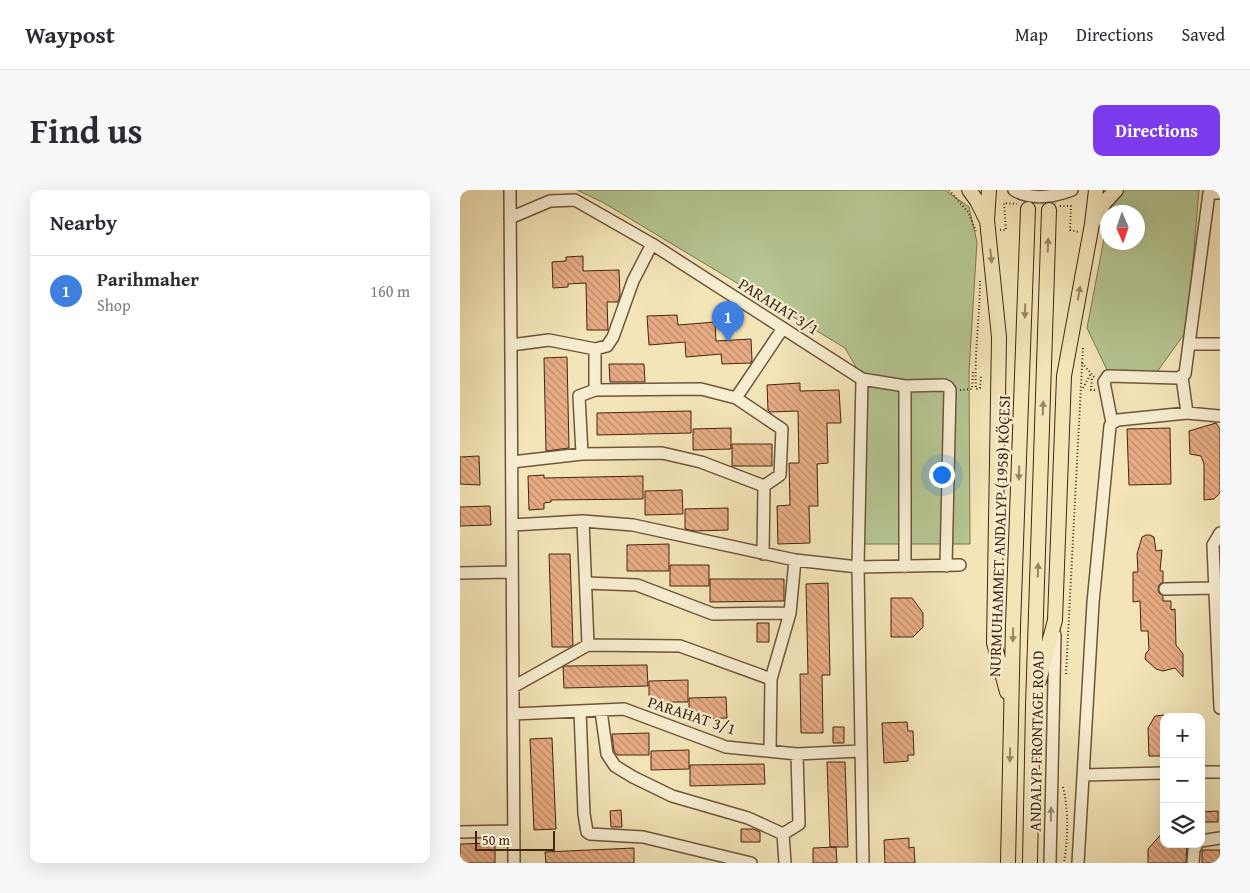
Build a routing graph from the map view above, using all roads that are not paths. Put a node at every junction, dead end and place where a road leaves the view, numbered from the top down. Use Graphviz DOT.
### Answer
graph roads {
  1 [pos="510,190"];
  2 [pos="968,190"];
  3 [pos="989,190"];
  4 [pos="1014,190"];
  5 [pos="1072,190"];
  6 [pos="1096,190"];
  7 [pos="1116,190"];
  8 [pos="1220,193"];
  9 [pos="1028,209"];
  10 [pos="1049,210"];
  11 [pos="510,218"];
  12 [pos="987,220"];
  13 [pos="1092,224"];
  14 [pos="652,244"];
  15 [pos="783,328"];
  16 [pos="1189,344"];
  17 [pos="1220,344"];
  18 [pos="511,345"];
  19 [pos="595,348"];
  20 [pos="1182,377"];
  21 [pos="862,379"];
  22 [pos="905,386"];
  23 [pos="595,390"];
  24 [pos="736,398"];
  25 [pos="1187,413"];
  26 [pos="1220,416"];
  27 [pos="1112,423"];
  28 [pos="582,454"];
  29 [pos="512,462"];
  30 [pos="764,486"];
  31 [pos="584,521"];
  32 [pos="512,525"];
  33 [pos="1220,533"];
  34 [pos="763,554"];
  35 [pos="795,560"];
  36 [pos="960,565"];
  37 [pos="946,566"];
  38 [pos="858,567"];
  39 [pos="905,567"];
  40 [pos="512,572"];
  41 [pos="460,573"];
  42 [pos="586,583"];
  43 [pos="1214,588"];
  44 [pos="1165,589"];
  45 [pos="790,613"];
  46 [pos="1055,620"];
  47 [pos="588,645"];
  48 [pos="770,679"];
  49 [pos="513,687"];
  50 [pos="1012,706"];
  51 [pos="1033,706"];
  52 [pos="1220,708"];
  53 [pos="601,710"];
  54 [pos="580,712"];
  55 [pos="513,714"];
  56 [pos="770,751"];
  57 [pos="860,751"];
  58 [pos="797,754"];
  59 [pos="1205,772"];
  60 [pos="1220,772"];
  61 [pos="1160,773"];
  62 [pos="1082,775"];
  63 [pos="514,831"];
  64 [pos="460,832"];
  65 [pos="784,834"];
  66 [pos="1220,838"];
  67 [pos="1205,840"];
  68 [pos="1195,848"];
  69 [pos="514,863"];
  70 [pos="751,863"];
  71 [pos="785,863"];
  72 [pos="863,863"];
  73 [pos="1008,863"];
  74 [pos="1030,863"];
  75 [pos="1050,863"];
  76 [pos="1078,863"];
  77 [pos="1193,863"];
  1 -- 11 [label="street"];
  2 -- 12 [label="main road"];
  3 -- 12 [label="main road"];
  4 -- 5 [label="street"];
  6 -- 13 [label="main road"];
  7 -- 13 [label="main road"];
  8 -- 16 [label="street"];
  9 -- 50 [label="main road, NURMUHAMMET ANDALYP (1958) KÖÇESI, one-way"];
  51 -- 10 [label="main road, one-way"];
  11 -- 14 [label="street, PARAHAT 3/1"];
  11 -- 18 [label="street"];
  12 -- 50 [label="main road, one-way"];
  46 -- 13 [label="main road, one-way"];
  14 -- 15 [label="street, PARAHAT 3/1"];
  14 -- 19 [label="street"];
  15 -- 21 [label="street, PARAHAT 3/1"];
  15 -- 24 [label="street"];
  16 -- 17 [label="street"];
  16 -- 20 [label="street"];
  18 -- 19 [label="street"];
  18 -- 29 [label="street"];
  19 -- 23 [label="street"];
  20 -- 25 [label="street"];
  20 -- 27 [label="street"];
  21 -- 22 [label="street"];
  21 -- 38 [label="street"];
  22 -- 37 [label="street"];
  22 -- 39 [label="street"];
  23 -- 24 [label="street"];
  23 -- 28 [label="street"];
  24 -- 30 [label="street"];
  25 -- 26 [label="street"];
  25 -- 27 [label="street"];
  27 -- 62 [label="street"];
  28 -- 29 [label="street"];
  28 -- 30 [label="street"];
  29 -- 32 [label="street"];
  30 -- 34 [label="street"];
  31 -- 32 [label="street"];
  31 -- 34 [label="street"];
  31 -- 42 [label="street"];
  32 -- 40 [label="street"];
  33 -- 43 [label="street"];
  34 -- 35 [label="street"];
  35 -- 38 [label="street"];
  35 -- 45 [label="street"];
  36 -- 37 [label="street"];
  37 -- 39 [label="street"];
  38 -- 39 [label="street"];
  38 -- 57 [label="street"];
  40 -- 41 [label="street"];
  40 -- 49 [label="street"];
  42 -- 45 [label="street"];
  42 -- 47 [label="street"];
  43 -- 44 [label="street"];
  43 -- 52 [label="street"];
  45 -- 48 [label="street"];
  46 -- 51 [label="main road"];
  75 -- 46 [label="street, ANDALYP FRONTAGE ROAD, one-way"];
  47 -- 48 [label="street"];
  47 -- 49 [label="street"];
  48 -- 56 [label="street"];
  49 -- 55 [label="street"];
  50 -- 73 [label="main road, NURMUHAMMET ANDALYP (1958) KÖÇESI, one-way"];
  51 -- 74 [label="main road"];
  53 -- 54 [label="street, PARAHAT 3/1"];
  53 -- 56 [label="street, PARAHAT 3/1"];
  53 -- 65 [label="street"];
  54 -- 55 [label="street, PARAHAT 3/1"];
  54 -- 70 [label="street"];
  55 -- 63 [label="street"];
  56 -- 58 [label="street, PARAHAT 3/1"];
  57 -- 58 [label="street, PARAHAT 3/1"];
  57 -- 72 [label="street"];
  58 -- 65 [label="street"];
  59 -- 60 [label="street"];
  61 -- 62 [label="street"];
  62 -- 76 [label="street"];
  63 -- 64 [label="street"];
  63 -- 69 [label="street"];
  65 -- 71 [label="street"];
  66 -- 67 [label="street"];
  68 -- 77 [label="street"];
}
